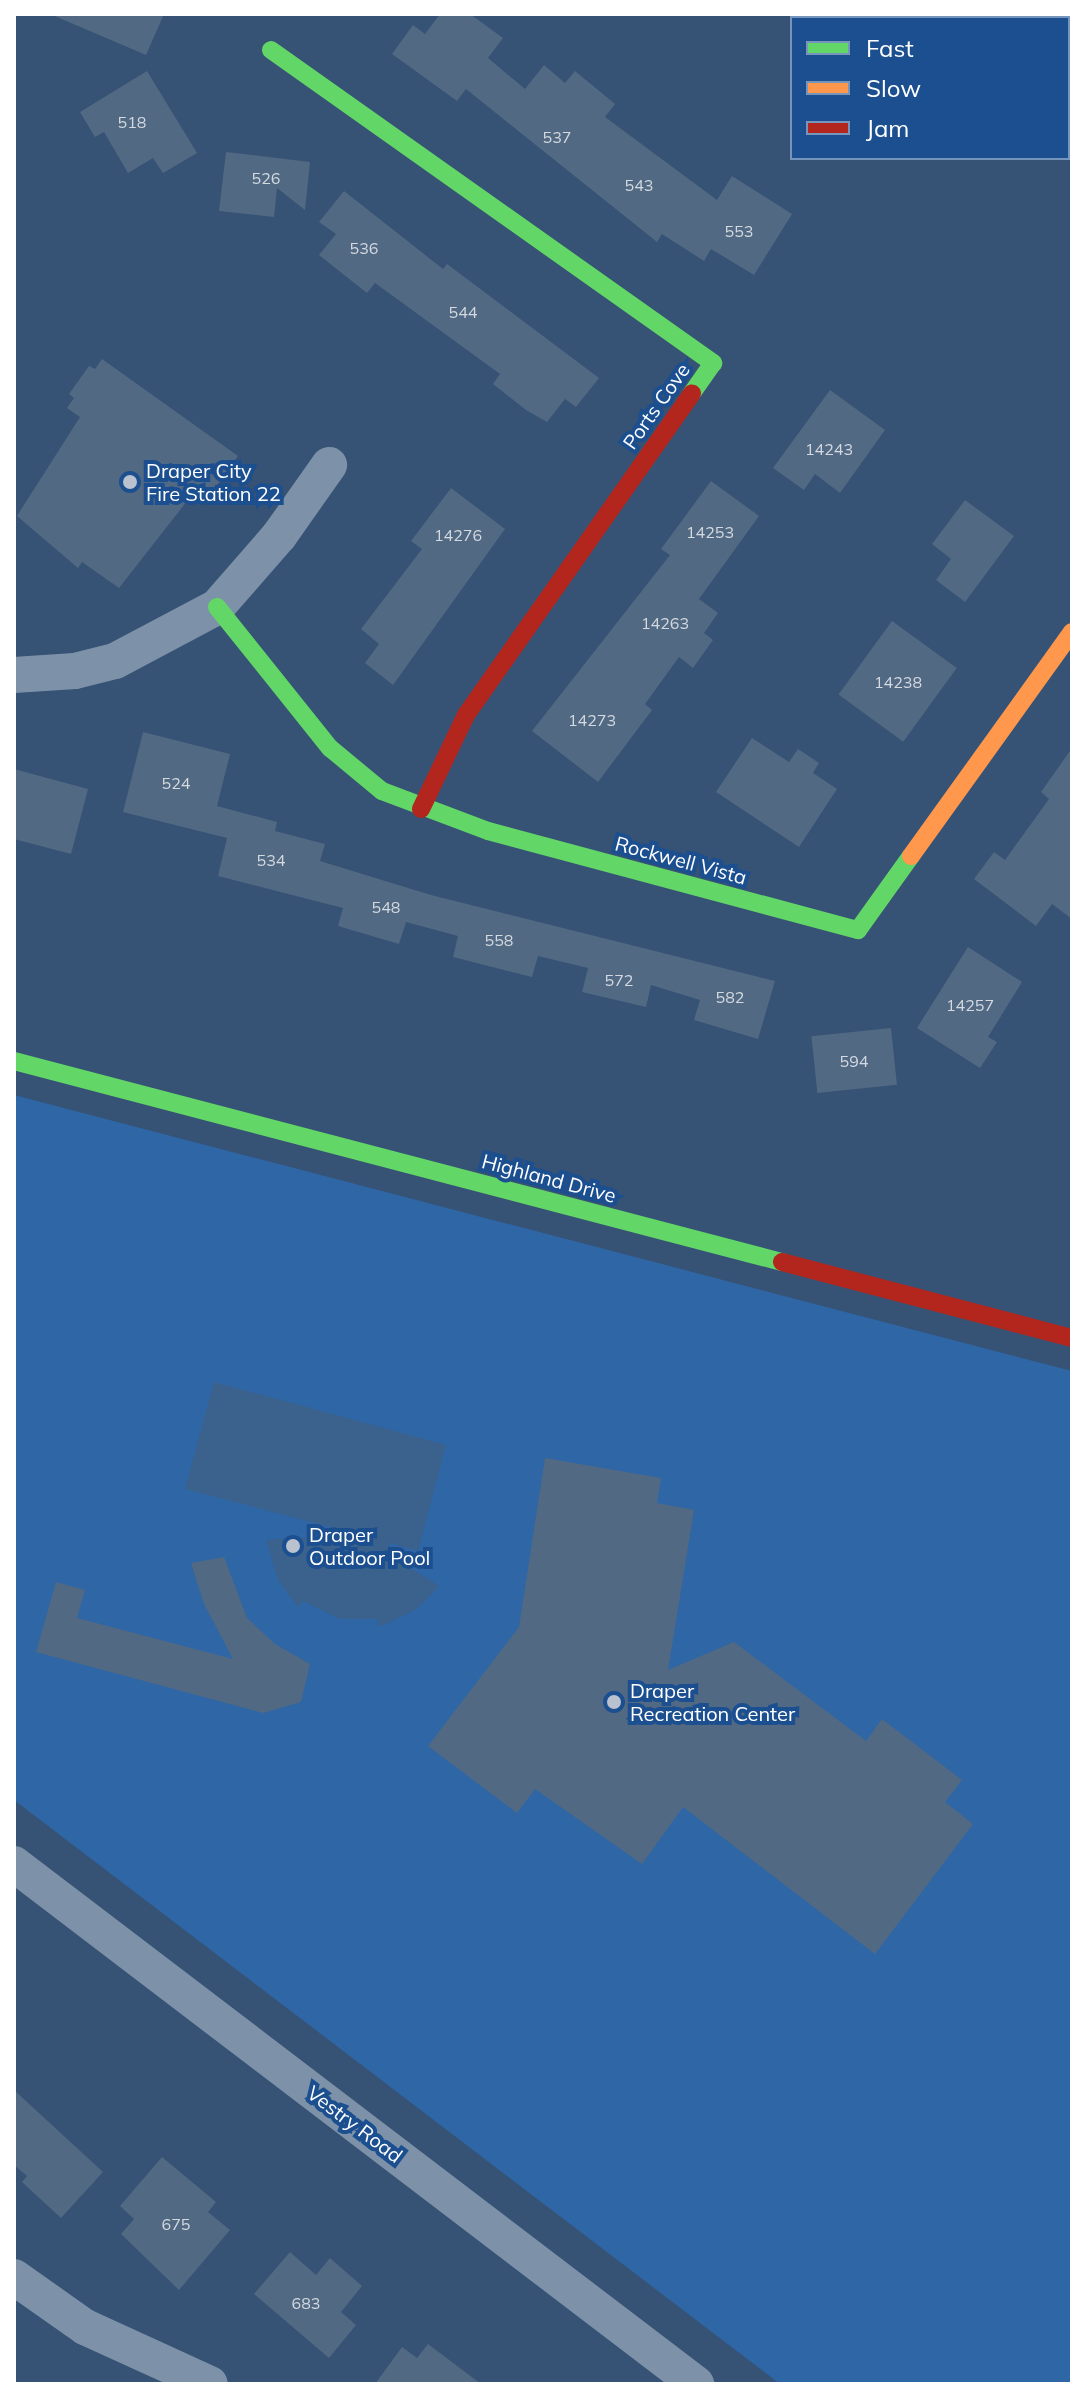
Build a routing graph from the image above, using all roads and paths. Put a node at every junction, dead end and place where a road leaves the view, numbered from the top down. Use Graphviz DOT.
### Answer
graph roads {
  1 [pos="271,50"];
  2 [pos="329,465"];
  3 [pos="217,607"];
  4 [pos="1072,632"];
  5 [pos="14,675"];
  6 [pos="421,809"];
  7 [pos="14,1061"];
  8 [pos="1072,1338"];
  9 [pos="14,1864"];
  10 [pos="14,2277"];
  11 [pos="210,2384"];
  12 [pos="696,2384"];
  1 -- 6 [label="street, Ports Cove"];
  2 -- 3 [label="street"];
  3 -- 5 [label="street"];
  3 -- 6 [label="street, Rockwell Vista"];
  4 -- 6 [label="street, Rockwell Vista"];
  7 -- 8 [label="street, Highland Drive"];
  9 -- 12 [label="street, Vestry Road"];
  10 -- 11 [label="street"];
}
